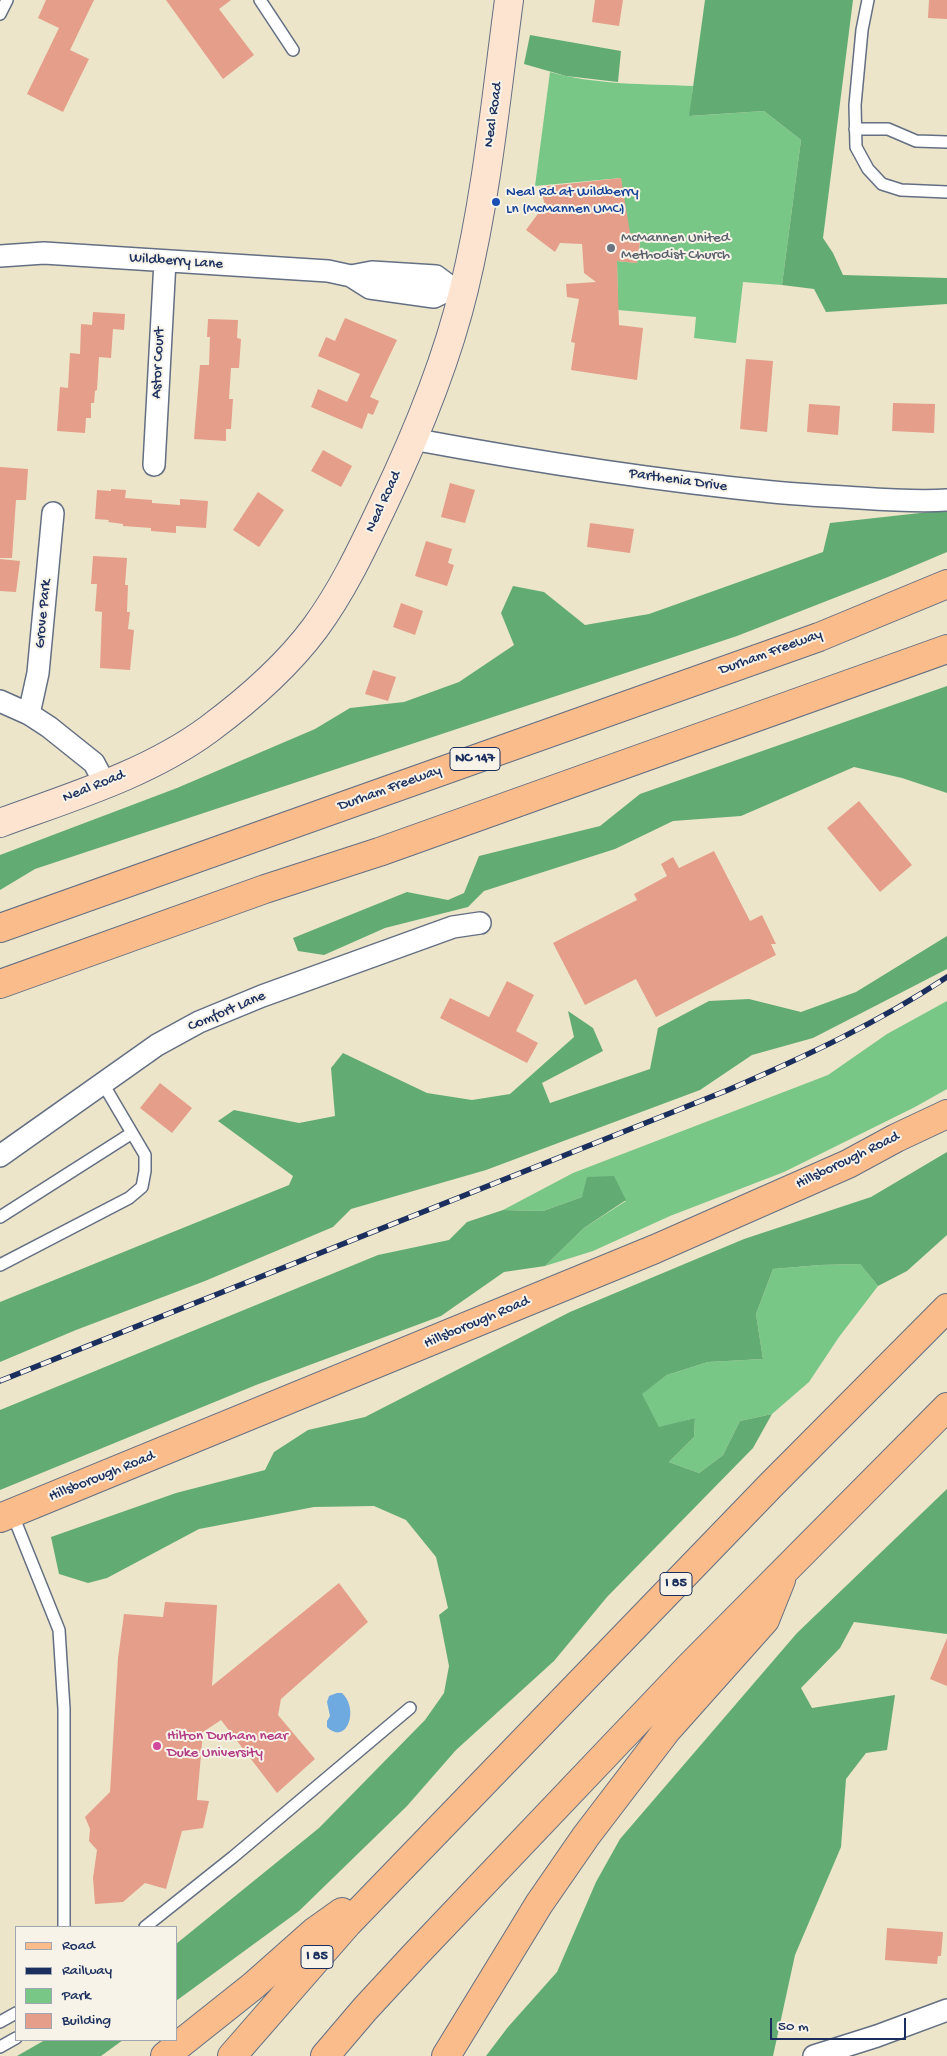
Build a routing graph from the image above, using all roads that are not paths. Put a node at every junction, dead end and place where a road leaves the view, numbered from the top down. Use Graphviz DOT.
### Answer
graph roads {
  1 [pos="7,0"];
  2 [pos="260,0"];
  3 [pos="509,0"];
  4 [pos="868,0"];
  5 [pos="0,14"];
  6 [pos="293,50"];
  7 [pos="855,129"];
  8 [pos="947,142"];
  9 [pos="947,192"];
  10 [pos="0,256"];
  11 [pos="165,262"];
  12 [pos="458,289"];
  13 [pos="412,439"];
  14 [pos="154,465"];
  15 [pos="947,500"];
  16 [pos="53,513"];
  17 [pos="947,584"];
  18 [pos="947,649"];
  19 [pos="0,701"];
  20 [pos="29,714"];
  21 [pos="105,784"];
  22 [pos="0,823"];
  23 [pos="480,923"];
  24 [pos="0,928"];
  25 [pos="0,984"];
  26 [pos="102,1082"];
  27 [pos="947,1114"];
  28 [pos="132,1133"];
  29 [pos="0,1156"];
  30 [pos="0,1217"];
  31 [pos="0,1265"];
  32 [pos="947,1308"];
  33 [pos="947,1407"];
  34 [pos="6,1516"];
  35 [pos="787,1567"];
  36 [pos="410,1708"];
  37 [pos="407,1863"];
  38 [pos="64,1926"];
  39 [pos="146,1926"];
  40 [pos="947,2010"];
  41 [pos="15,2014"];
  42 [pos="0,2022"];
  43 [pos="15,2039"];
  44 [pos="0,2047"];
  45 [pos="165,2056"];
  46 [pos="232,2056"];
  47 [pos="325,2056"];
  48 [pos="446,2056"];
  49 [pos="814,2056"];
  1 -- 5 [label="lane"];
  2 -- 6 [label="lane"];
  3 -- 12 [label="street, Neal Road"];
  4 -- 7 [label="lane"];
  7 -- 8 [label="lane"];
  7 -- 9 [label="lane"];
  10 -- 11 [label="street, Wildberry Lane"];
  11 -- 12 [label="street, Wildberry Lane"];
  11 -- 14 [label="street, Astor Court"];
  12 -- 13 [label="street, Neal Road"];
  13 -- 15 [label="street, Parthenia Drive"];
  13 -- 21 [label="street, Neal Road"];
  16 -- 20 [label="street, Grove Park"];
  17 -- 24 [label="main road, Durham Freeway / NC 147"];
  18 -- 25 [label="main road"];
  19 -- 20 [label="street"];
  20 -- 21 [label="street"];
  21 -- 22 [label="street, Neal Road"];
  23 -- 26 [label="street, Comfort Lane"];
  26 -- 28 [label="lane"];
  26 -- 29 [label="street, Comfort Lane"];
  27 -- 34 [label="main road, Hillsborough Road"];
  28 -- 30 [label="lane"];
  28 -- 31 [label="lane"];
  32 -- 37 [label="main road, I 85"];
  33 -- 35 [label="main road"];
  34 -- 38 [label="lane"];
  35 -- 47 [label="main road"];
  35 -- 48 [label="main road"];
  36 -- 39 [label="lane"];
  37 -- 45 [label="main road"];
  37 -- 46 [label="main road, I 85"];
  40 -- 49 [label="street"];
  41 -- 42 [label="lane"];
  43 -- 44 [label="lane"];
}
